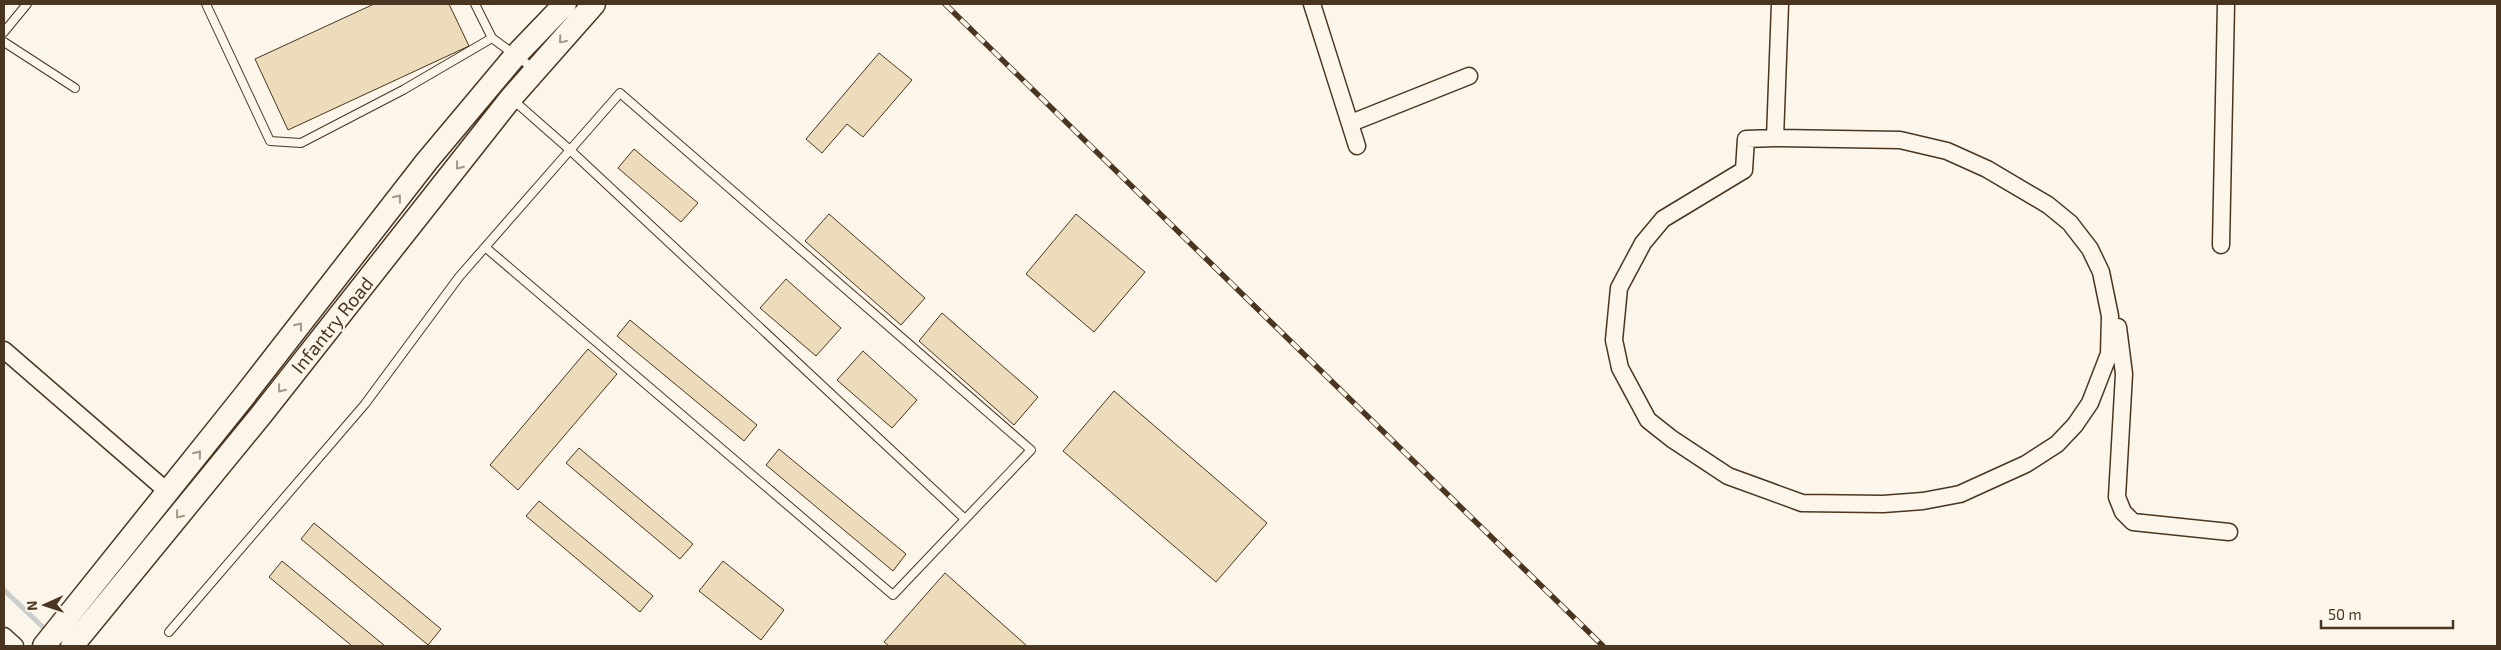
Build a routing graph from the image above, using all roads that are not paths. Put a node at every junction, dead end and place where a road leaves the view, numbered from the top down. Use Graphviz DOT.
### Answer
graph roads {
  1 [pos="27,4"];
  2 [pos="206,4"];
  3 [pos="475,4"];
  4 [pos="565,4"];
  5 [pos="594,4"];
  6 [pos="1312,4"];
  7 [pos="1780,4"];
  8 [pos="2226,4"];
  9 [pos="4,32"];
  10 [pos="492,38"];
  11 [pos="4,42"];
  12 [pos="515,56"];
  13 [pos="536,70"];
  14 [pos="1469,76"];
  15 [pos="75,88"];
  16 [pos="502,91"];
  17 [pos="1351,123"];
  18 [pos="1776,138"];
  19 [pos="1357,146"];
  20 [pos="570,150"];
  21 [pos="2221,245"];
  22 [pos="485,247"];
  23 [pos="2108,300"];
  24 [pos="4,350"];
  25 [pos="168,492"];
  26 [pos="965,519"];
  27 [pos="2228,532"];
  28 [pos="117,574"];
  29 [pos="76,631"];
  30 [pos="170,632"];
  31 [pos="4,636"];
  32 [pos="15,646"];
  33 [pos="44,646"];
  1 -- 9 [label="lane"];
  2 -- 10 [label="lane"];
  3 -- 10 [label="lane"];
  4 -- 12 [label="main road, Infantry Road"];
  5 -- 13 [label="main road, Infantry Road, one-way"];
  6 -- 17 [label="street"];
  7 -- 18 [label="street"];
  8 -- 21 [label="street"];
  10 -- 12 [label="lane"];
  11 -- 15 [label="lane"];
  12 -- 13 [label="lane"];
  12 -- 16 [label="main road, Infantry Road"];
  13 -- 16 [label="main road, Infantry Road"];
  14 -- 17 [label="street"];
  16 -- 20 [label="lane"];
  25 -- 16 [label="main road, Infantry Road, one-way"];
  16 -- 28 [label="main road, Infantry Road, one-way"];
  17 -- 19 [label="street"];
  18 -- 23 [label="street"];
  18 -- 23 [label="street"];
  20 -- 22 [label="lane"];
  20 -- 26 [label="lane"];
  20 -- 26 [label="lane"];
  22 -- 26 [label="lane"];
  22 -- 30 [label="lane"];
  23 -- 27 [label="street"];
  24 -- 25 [label="street"];
  25 -- 28 [label="main road, Infantry Road"];
  28 -- 29 [label="main road, Infantry Road"];
  29 -- 33 [label="main road, Infantry Road"];
  31 -- 32 [label="street"];
}
